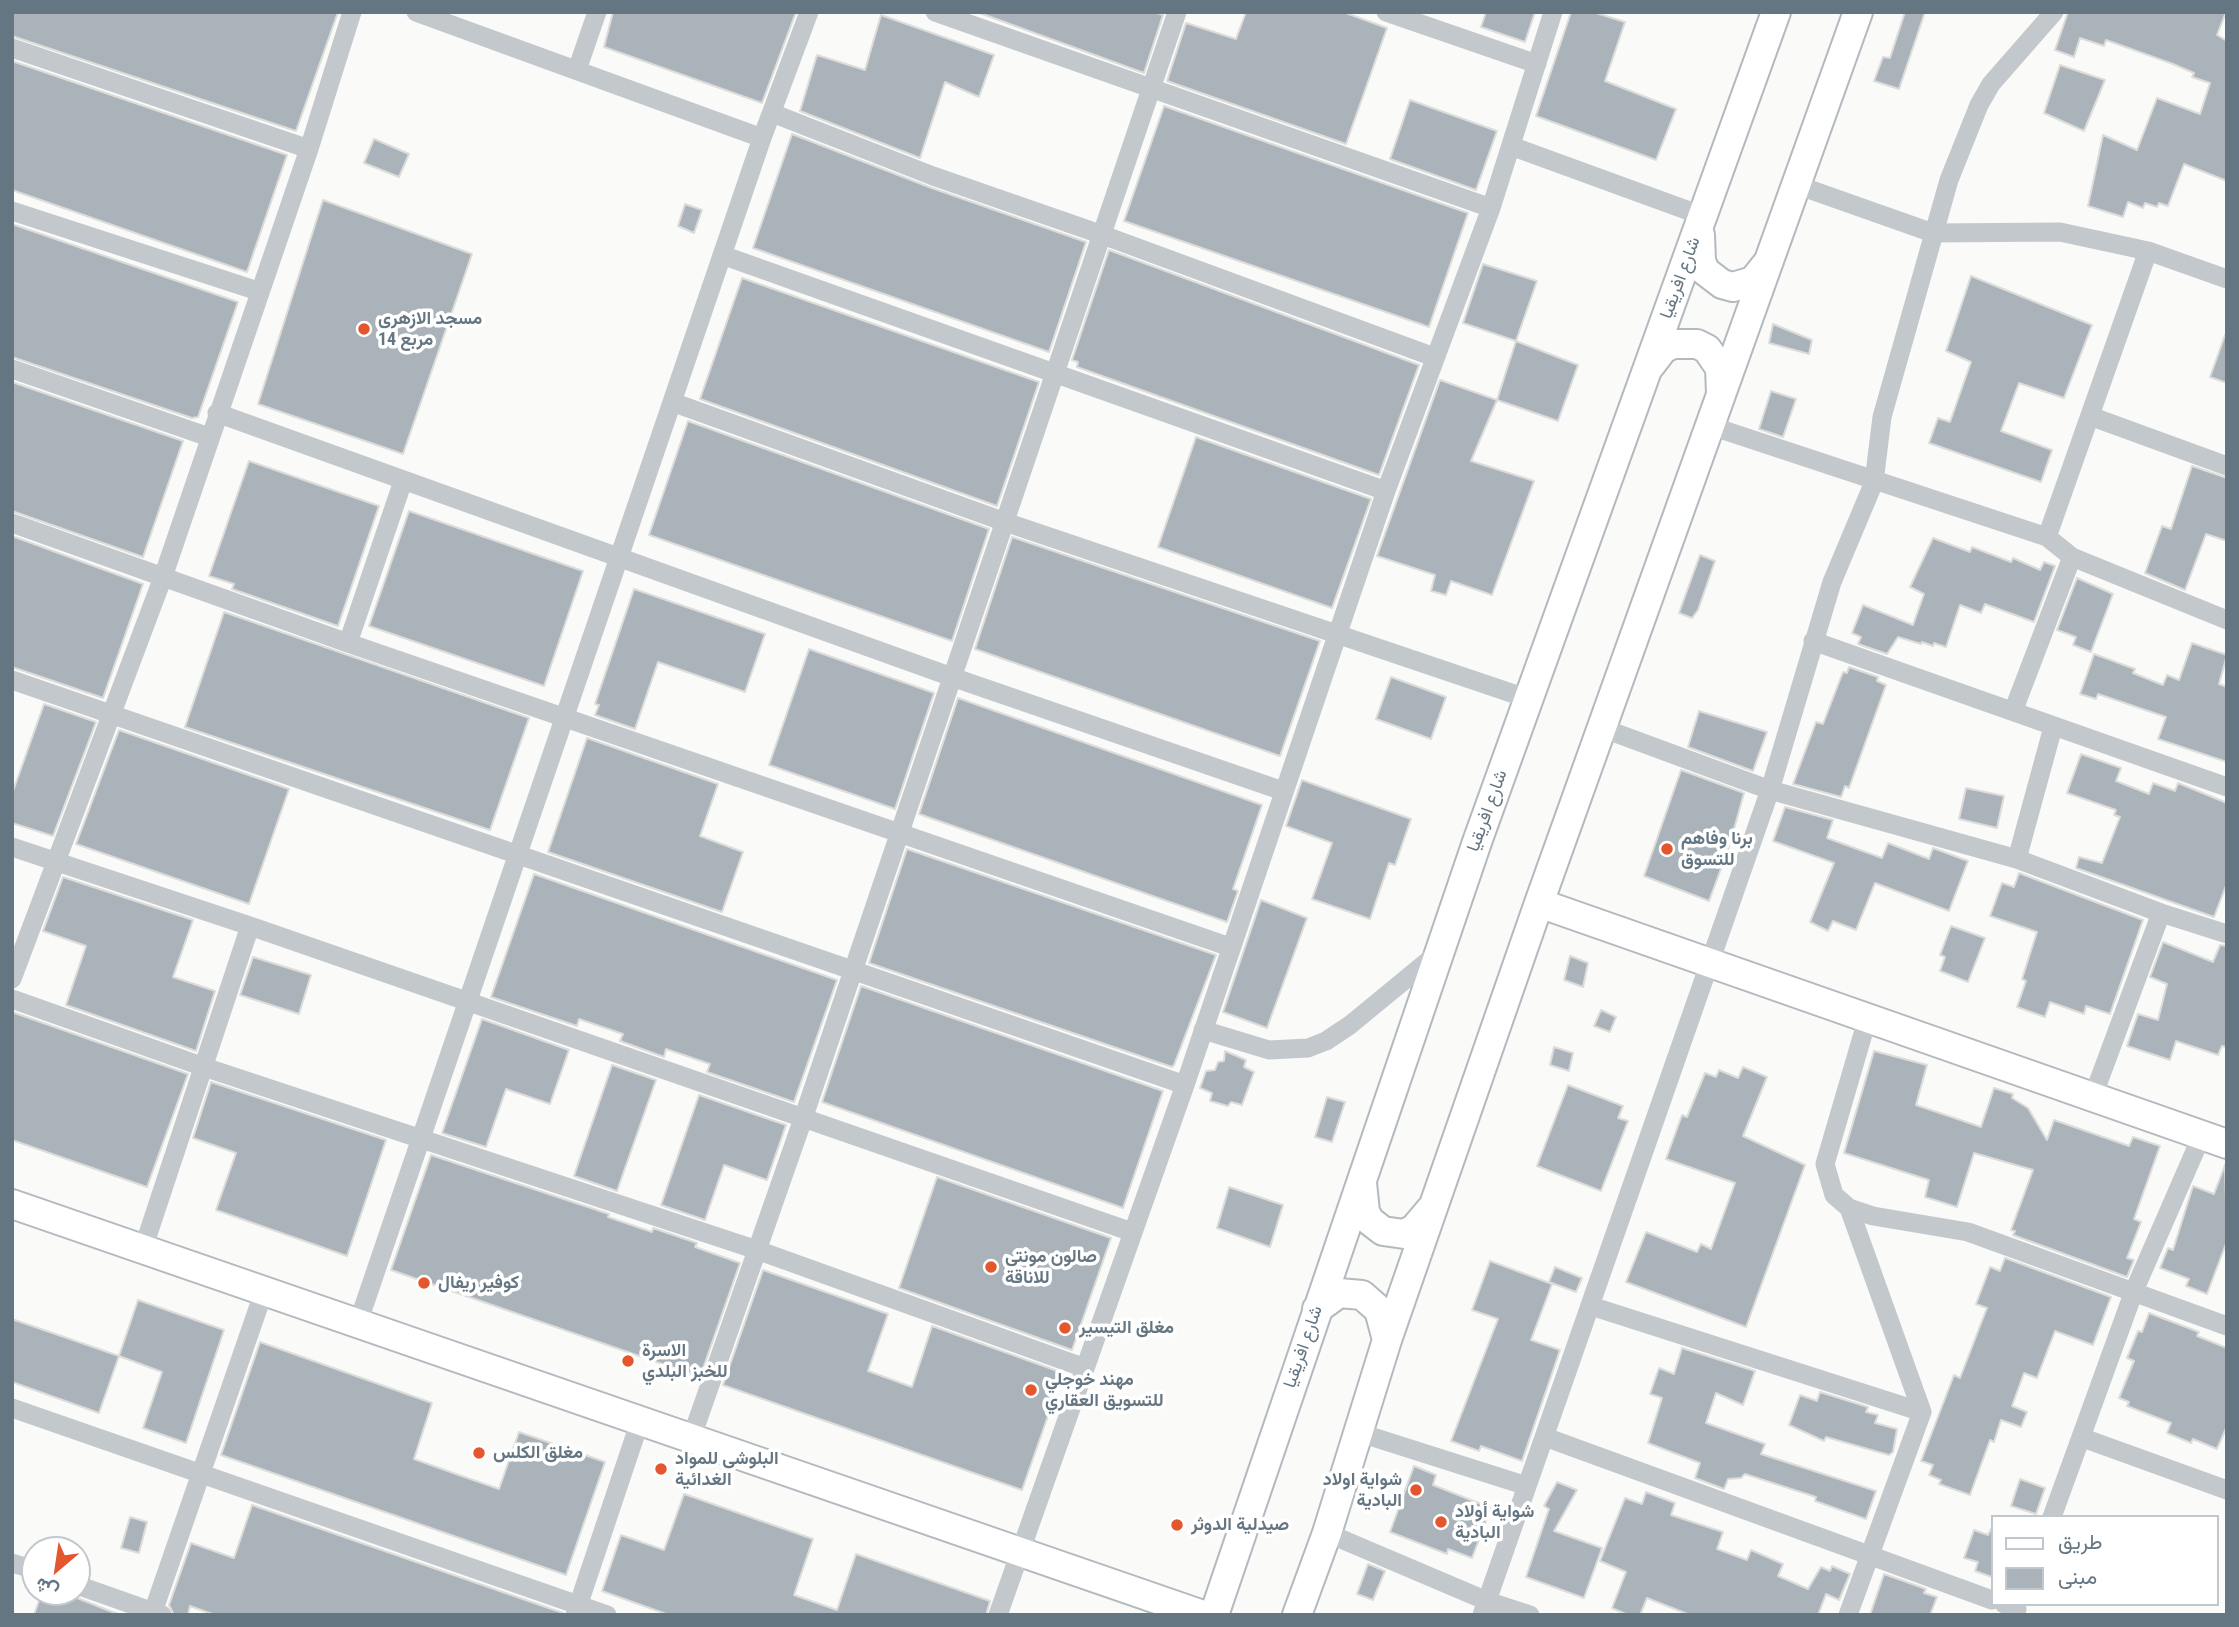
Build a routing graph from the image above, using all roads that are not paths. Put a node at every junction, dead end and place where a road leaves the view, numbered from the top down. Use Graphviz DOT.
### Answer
graph roads {
  1 [pos="352,12"];
  2 [pos="416,12"];
  3 [pos="597,12"];
  4 [pos="809,12"];
  5 [pos="936,12"];
  6 [pos="1177,12"];
  7 [pos="1386,12"];
  8 [pos="1553,12"];
  9 [pos="1776,12"];
  10 [pos="1857,12"];
  11 [pos="2054,12"];
  12 [pos="12,48"];
  13 [pos="1537,64"];
  14 [pos="577,70"];
  15 [pos="1151,89"];
  16 [pos="772,113"];
  17 [pos="762,138"];
  18 [pos="1511,146"];
  19 [pos="309,149"];
  20 [pos="1797,185"];
  21 [pos="1491,208"];
  22 [pos="12,211"];
  23 [pos="1702,220"];
  24 [pos="1933,233"];
  25 [pos="1100,234"];
  26 [pos="2148,251"];
  27 [pos="1773,254"];
  28 [pos="722,255"];
  29 [pos="2227,279"];
  30 [pos="258,290"];
  31 [pos="1434,358"];
  32 [pos="1649,368"];
  33 [pos="12,369"];
  34 [pos="1053,373"];
  35 [pos="672,402"];
  36 [pos="218,413"];
  37 [pos="1716,414"];
  38 [pos="2090,416"];
  39 [pos="209,437"];
  40 [pos="2227,466"];
  41 [pos="403,481"];
  42 [pos="1874,482"];
  43 [pos="1386,491"];
  44 [pos="1005,522"];
  45 [pos="12,523"];
  46 [pos="2048,537"];
  47 [pos="2072,556"];
  48 [pos="619,557"];
  49 [pos="163,577"];
  50 [pos="2227,620"];
  51 [pos="1339,636"];
  52 [pos="1813,641"];
  53 [pos="348,643"];
  54 [pos="952,677"];
  55 [pos="12,680"];
  56 [pos="1529,699"];
  57 [pos="2014,709"];
  58 [pos="110,714"];
  59 [pos="564,717"];
  60 [pos="2053,727"];
  61 [pos="1602,729"];
  62 [pos="2227,787"];
  63 [pos="1770,790"];
  64 [pos="1283,791"];
  65 [pos="898,830"];
  66 [pos="12,847"];
  67 [pos="517,855"];
  68 [pos="2017,859"];
  69 [pos="54,862"];
  70 [pos="1539,903"];
  71 [pos="2161,913"];
  72 [pos="250,926"];
  73 [pos="2227,934"];
  74 [pos="1230,947"];
  75 [pos="1440,950"];
  76 [pos="1708,964"];
  77 [pos="852,970"];
  78 [pos="12,979"];
  79 [pos="12,999"];
  80 [pos="468,1001"];
  81 [pos="1867,1020"];
  82 [pos="1203,1030"];
  83 [pos="204,1067"];
  84 [pos="1185,1085"];
  85 [pos="2092,1098"];
  86 [pos="804,1116"];
  87 [pos="421,1137"];
  88 [pos="2214,1140"];
  89 [pos="1362,1181"];
  90 [pos="12,1204"];
  91 [pos="1435,1204"];
  92 [pos="1849,1208"];
  93 [pos="1132,1232"];
  94 [pos="143,1249"];
  95 [pos="757,1250"];
  96 [pos="264,1291"];
  97 [pos="2134,1292"];
  98 [pos="1591,1307"];
  99 [pos="1317,1309"];
  100 [pos="358,1323"];
  101 [pos="2227,1326"];
  102 [pos="1387,1340"];
  103 [pos="1085,1368"];
  104 [pos="12,1408"];
  105 [pos="1922,1412"];
  106 [pos="640,1421"];
  107 [pos="1357,1432"];
  108 [pos="1545,1437"];
  109 [pos="2083,1438"];
  110 [pos="691,1439"];
  111 [pos="199,1473"];
  112 [pos="1527,1486"];
  113 [pos="2227,1490"];
  114 [pos="2053,1515"];
  115 [pos="1327,1533"];
  116 [pos="1020,1552"];
  117 [pos="1870,1556"];
  118 [pos="91,1590"];
  119 [pos="1990,1599"];
  120 [pos="1485,1608"];
  121 [pos="577,1610"];
  122 [pos="156,1614"];
  123 [pos="607,1615"];
  124 [pos="998,1615"];
  125 [pos="1203,1615"];
  126 [pos="1214,1615"];
  127 [pos="1297,1615"];
  128 [pos="1530,1615"];
  129 [pos="1848,1615"];
  1 -- 19 [label="street"];
  2 -- 14 [label="street"];
  3 -- 14 [label="street"];
  4 -- 16 [label="street"];
  5 -- 15 [label="street"];
  6 -- 15 [label="street"];
  7 -- 13 [label="street"];
  8 -- 13 [label="street"];
  9 -- 23 [label="street, شارع افريقيا"];
  10 -- 20 [label="street"];
  11 -- 24 [label="street"];
  12 -- 19 [label="street"];
  13 -- 18 [label="street"];
  14 -- 17 [label="street"];
  15 -- 21 [label="street"];
  15 -- 25 [label="street"];
  16 -- 17 [label="street"];
  16 -- 25 [label="street"];
  17 -- 28 [label="street"];
  18 -- 21 [label="street"];
  18 -- 23 [label="street"];
  19 -- 30 [label="street"];
  20 -- 24 [label="street"];
  20 -- 27 [label="street"];
  21 -- 31 [label="street"];
  22 -- 30 [label="street"];
  23 -- 27 [label="street"];
  23 -- 32 [label="street, شارع افريقيا"];
  24 -- 26 [label="street"];
  24 -- 42 [label="street"];
  25 -- 31 [label="street"];
  25 -- 34 [label="street"];
  26 -- 29 [label="street"];
  26 -- 38 [label="street"];
  27 -- 37 [label="street"];
  28 -- 34 [label="street"];
  28 -- 35 [label="street"];
  30 -- 36 [label="street"];
  31 -- 43 [label="street"];
  32 -- 37 [label="street"];
  32 -- 56 [label="street, شارع افريقيا"];
  33 -- 39 [label="street"];
  34 -- 43 [label="street"];
  34 -- 44 [label="street"];
  35 -- 44 [label="street"];
  35 -- 48 [label="street"];
  36 -- 39 [label="street"];
  36 -- 41 [label="street"];
  37 -- 42 [label="street"];
  37 -- 61 [label="street"];
  38 -- 40 [label="street"];
  38 -- 46 [label="street"];
  39 -- 49 [label="street"];
  41 -- 48 [label="street"];
  41 -- 53 [label="street"];
  42 -- 46 [label="street"];
  42 -- 52 [label="street"];
  43 -- 51 [label="street"];
  44 -- 51 [label="street"];
  44 -- 54 [label="street"];
  45 -- 49 [label="street"];
  46 -- 47 [label="street"];
  47 -- 50 [label="street"];
  47 -- 57 [label="street"];
  48 -- 54 [label="street"];
  48 -- 59 [label="street"];
  49 -- 53 [label="street"];
  49 -- 58 [label="street"];
  51 -- 56 [label="street"];
  51 -- 64 [label="street"];
  52 -- 57 [label="street"];
  52 -- 63 [label="street"];
  53 -- 59 [label="street"];
  54 -- 64 [label="street"];
  54 -- 65 [label="street"];
  55 -- 58 [label="street"];
  56 -- 75 [label="street, شارع افريقيا"];
  57 -- 60 [label="street"];
  58 -- 67 [label="street"];
  58 -- 69 [label="street"];
  59 -- 65 [label="street"];
  59 -- 67 [label="street"];
  60 -- 62 [label="street"];
  60 -- 68 [label="street"];
  61 -- 63 [label="street"];
  61 -- 70 [label="street"];
  63 -- 68 [label="street"];
  63 -- 76 [label="street"];
  64 -- 74 [label="street"];
  65 -- 74 [label="street"];
  65 -- 77 [label="street"];
  66 -- 69 [label="street"];
  67 -- 77 [label="street"];
  67 -- 80 [label="street"];
  68 -- 71 [label="street"];
  69 -- 72 [label="street"];
  69 -- 78 [label="street"];
  70 -- 76 [label="street"];
  70 -- 91 [label="street"];
  71 -- 73 [label="street"];
  71 -- 85 [label="street"];
  72 -- 80 [label="street"];
  72 -- 83 [label="street"];
  74 -- 82 [label="street"];
  75 -- 82 [label="street"];
  75 -- 89 [label="street, شارع افريقيا"];
  76 -- 81 [label="street"];
  76 -- 98 [label="street"];
  77 -- 84 [label="street"];
  77 -- 86 [label="street"];
  79 -- 83 [label="street"];
  80 -- 86 [label="street"];
  80 -- 87 [label="street"];
  81 -- 85 [label="street"];
  81 -- 92 [label="street"];
  82 -- 84 [label="street"];
  83 -- 87 [label="street"];
  83 -- 94 [label="street"];
  84 -- 93 [label="street"];
  85 -- 88 [label="street"];
  86 -- 93 [label="street"];
  86 -- 95 [label="street"];
  87 -- 95 [label="street"];
  87 -- 100 [label="street"];
  88 -- 97 [label="street"];
  89 -- 91 [label="street"];
  89 -- 99 [label="street, شارع افريقيا"];
  90 -- 94 [label="street"];
  91 -- 102 [label="street"];
  92 -- 97 [label="street"];
  92 -- 105 [label="street"];
  93 -- 103 [label="street"];
  94 -- 96 [label="street"];
  95 -- 103 [label="street"];
  95 -- 110 [label="street"];
  96 -- 100 [label="street"];
  96 -- 111 [label="street"];
  97 -- 101 [label="street"];
  97 -- 109 [label="street"];
  98 -- 105 [label="street"];
  98 -- 108 [label="street"];
  99 -- 102 [label="street"];
  99 -- 126 [label="street, شارع افريقيا"];
  100 -- 106 [label="street"];
  102 -- 107 [label="street"];
  103 -- 116 [label="street"];
  104 -- 111 [label="street"];
  105 -- 117 [label="street"];
  106 -- 110 [label="street"];
  106 -- 121 [label="street"];
  107 -- 112 [label="street"];
  107 -- 115 [label="street"];
  108 -- 112 [label="street"];
  108 -- 117 [label="street"];
  109 -- 113 [label="street"];
  109 -- 114 [label="street"];
  110 -- 116 [label="street"];
  111 -- 121 [label="street"];
  111 -- 122 [label="street"];
  112 -- 120 [label="street"];
  115 -- 120 [label="street"];
  115 -- 127 [label="street"];
  116 -- 124 [label="street"];
  116 -- 125 [label="street"];
  117 -- 119 [label="street"];
  117 -- 129 [label="street"];
  118 -- 122 [label="street"];
  120 -- 128 [label="street"];
  121 -- 123 [label="street"];
}
